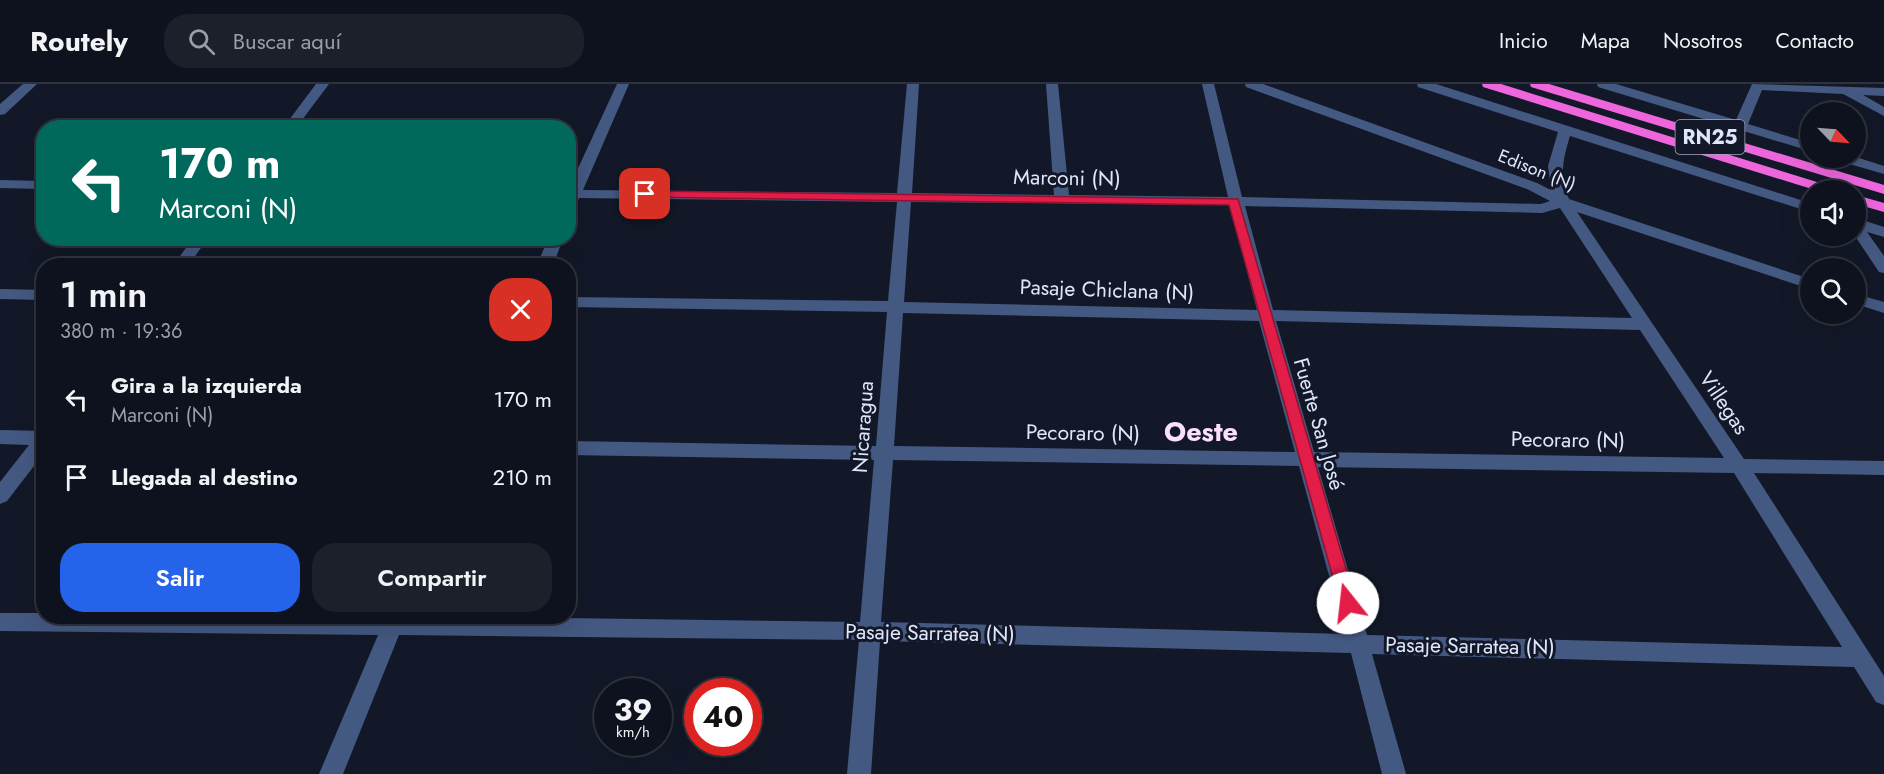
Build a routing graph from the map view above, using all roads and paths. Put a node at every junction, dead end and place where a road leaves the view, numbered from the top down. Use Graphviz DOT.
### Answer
graph roads {
  1 [pos="31,84"];
  2 [pos="324,84"];
  3 [pos="623,84"];
  4 [pos="913,84"];
  5 [pos="1052,84"];
  6 [pos="1208,84"];
  7 [pos="1251,84"];
  8 [pos="1422,84"];
  9 [pos="1488,84"];
  10 [pos="1536,84"];
  11 [pos="1603,84"];
  12 [pos="1839,87"];
  13 [pos="1884,92"];
  14 [pos="0,111"];
  15 [pos="1884,112"];
  16 [pos="295,120"];
  17 [pos="1741,125"];
  18 [pos="1565,130"];
  19 [pos="1800,144"];
  20 [pos="1866,165"];
  21 [pos="1884,170"];
  22 [pos="1800,181"];
  23 [pos="576,183"];
  24 [pos="0,184"];
  25 [pos="36,185"];
  26 [pos="1884,190"];
  27 [pos="576,194"];
  28 [pos="904,197"];
  29 [pos="1062,200"];
  30 [pos="1234,201"];
  31 [pos="1563,202"];
  32 [pos="1866,202"];
  33 [pos="1800,205"];
  34 [pos="1884,208"];
  35 [pos="1866,228"];
  36 [pos="1884,232"];
  37 [pos="1866,240"];
  38 [pos="1884,268"];
  39 [pos="1800,281"];
  40 [pos="0,294"];
  41 [pos="36,295"];
  42 [pos="576,302"];
  43 [pos="1866,302"];
  44 [pos="895,307"];
  45 [pos="1884,308"];
  46 [pos="1265,317"];
  47 [pos="1644,324"];
  48 [pos="0,437"];
  49 [pos="36,438"];
  50 [pos="576,448"];
  51 [pos="36,449"];
  52 [pos="883,452"];
  53 [pos="1306,459"];
  54 [pos="1738,464"];
  55 [pos="1884,468"];
  56 [pos="0,496"];
  57 [pos="0,622"];
  58 [pos="36,622"];
  59 [pos="394,624"];
  60 [pos="538,624"];
  61 [pos="871,631"];
  62 [pos="1360,644"];
  63 [pos="1860,657"];
  64 [pos="1884,695"];
  65 [pos="331,774"];
  66 [pos="859,774"];
  67 [pos="1394,774"];
  1 -- 14 [label="street"];
  2 -- 16 [label="street"];
  3 -- 23 [label="street"];
  4 -- 28 [label="street, Nicaragua"];
  5 -- 29 [label="street"];
  6 -- 30 [label="street, Fuerte San José"];
  7 -- 31 [label="street, Edison (N)"];
  8 -- 18 [label="street"];
  9 -- 22 [label="highway, RN25"];
  10 -- 26 [label="highway, RN25"];
  11 -- 17 [label="street"];
  12 -- 13 [label="street"];
  12 -- 15 [label="street"];
  12 -- 17 [label="street"];
  17 -- 19 [label="street"];
  18 -- 31 [label="street, Villegas"];
  18 -- 33 [label="street"];
  20 -- 21 [label="street"];
  24 -- 25 [label="street"];
  27 -- 28 [label="street, Marconi (N)"];
  28 -- 29 [label="street, Marconi (N)"];
  28 -- 44 [label="street, Nicaragua"];
  29 -- 30 [label="street, Marconi (N)"];
  30 -- 31 [label="street, Marconi (N)"];
  30 -- 46 [label="street, Fuerte San José"];
  31 -- 39 [label="street, Edison (N)"];
  31 -- 47 [label="street, Villegas"];
  32 -- 34 [label="highway"];
  35 -- 36 [label="street"];
  37 -- 38 [label="street"];
  40 -- 41 [label="street"];
  42 -- 44 [label="street, Pasaje Chiclana (N)"];
  43 -- 45 [label="street"];
  44 -- 46 [label="street, Pasaje Chiclana (N)"];
  44 -- 52 [label="street, Nicaragua"];
  46 -- 47 [label="street, Pasaje Chiclana (N)"];
  46 -- 53 [label="street, Fuerte San José"];
  47 -- 54 [label="street, Villegas"];
  48 -- 49 [label="street"];
  50 -- 52 [label="street, Pecoraro (N)"];
  51 -- 56 [label="street"];
  52 -- 53 [label="street, Pecoraro (N)"];
  52 -- 61 [label="street, Nicaragua"];
  53 -- 54 [label="street, Pecoraro (N)"];
  53 -- 62 [label="street, Fuerte San José"];
  54 -- 55 [label="street, Pecoraro (N)"];
  54 -- 63 [label="street, Villegas"];
  57 -- 58 [label="street, Pasaje Sarratea (N)"];
  59 -- 65 [label="street"];
  60 -- 61 [label="street, Pasaje Sarratea (N)"];
  61 -- 62 [label="street, Pasaje Sarratea (N)"];
  61 -- 66 [label="street, Nicaragua"];
  62 -- 63 [label="street, Pasaje Sarratea (N)"];
  62 -- 67 [label="street, Fuerte San José"];
  63 -- 64 [label="street, Villegas"];
}
